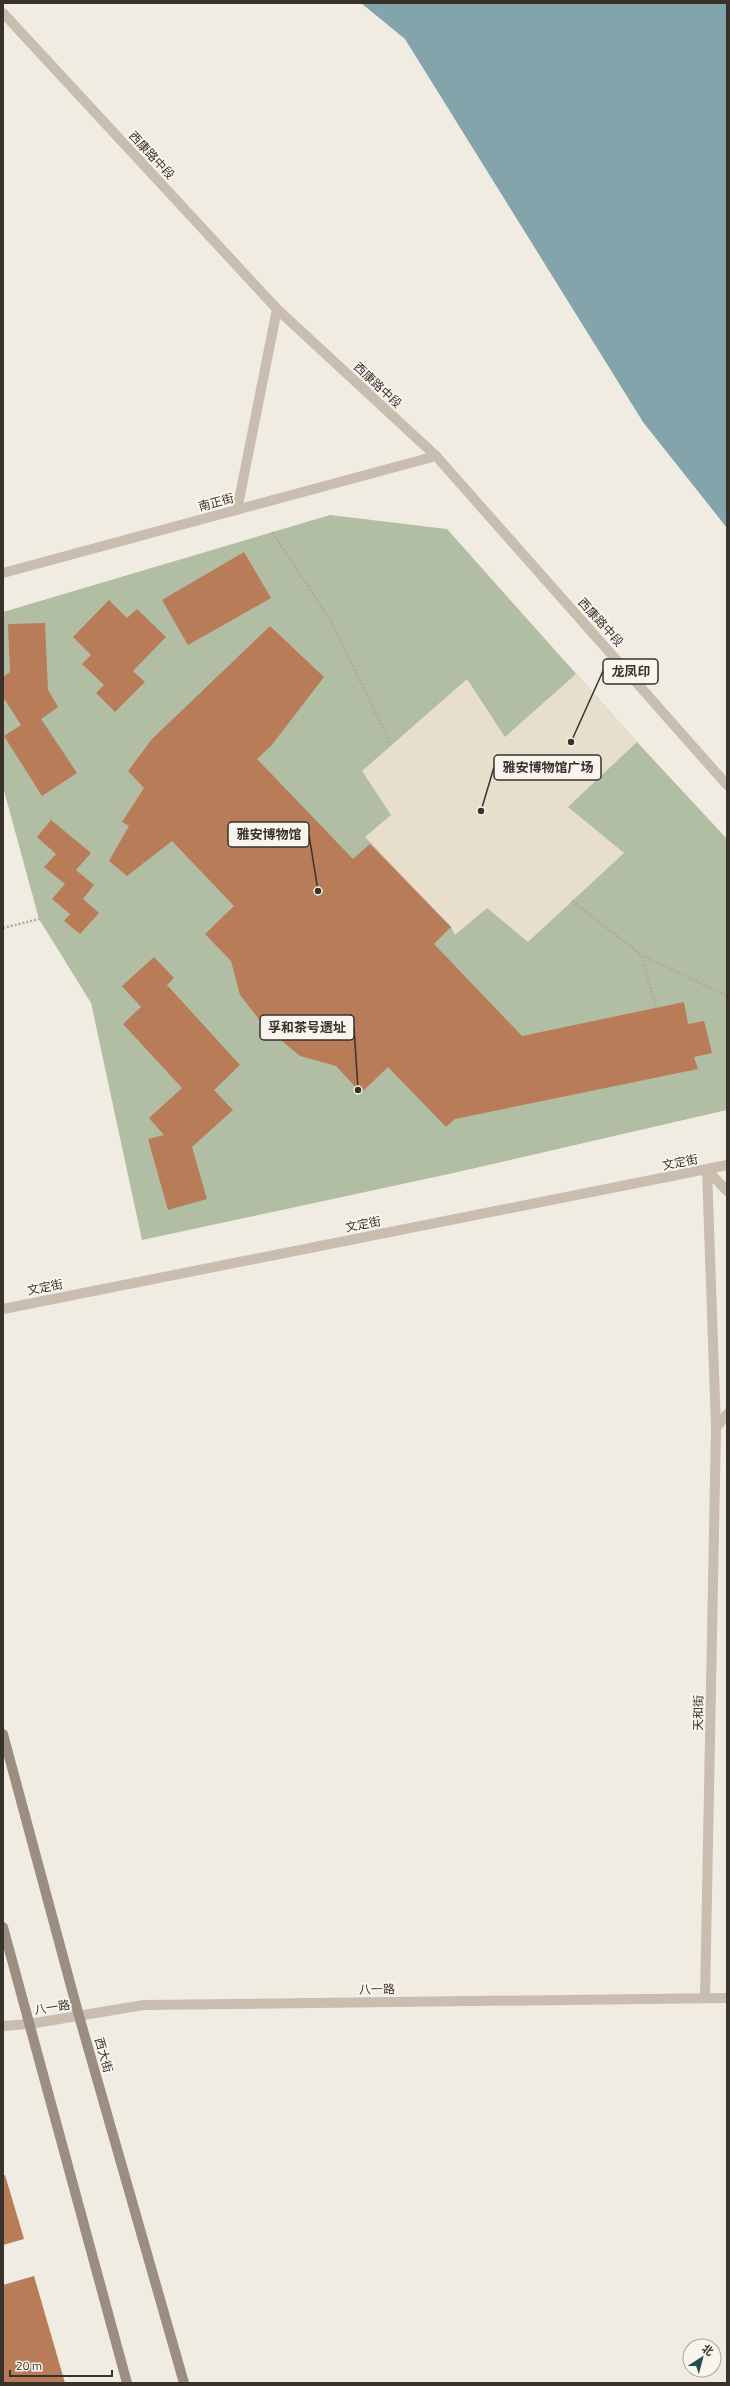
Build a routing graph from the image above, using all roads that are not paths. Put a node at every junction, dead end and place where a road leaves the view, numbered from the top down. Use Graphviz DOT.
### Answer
graph roads {
  1 [pos="3,13"];
  2 [pos="277,309"];
  3 [pos="436,456"];
  4 [pos="237,510"];
  5 [pos="3,573"];
  6 [pos="727,785"];
  7 [pos="727,1165"];
  8 [pos="707,1170"];
  9 [pos="727,1191"];
  10 [pos="3,1309"];
  11 [pos="727,1414"];
  12 [pos="716,1428"];
  13 [pos="3,1734"];
  14 [pos="3,1927"];
  15 [pos="705,1998"];
  16 [pos="727,1998"];
  17 [pos="79,2016"];
  18 [pos="29,2024"];
  19 [pos="3,2026"];
  20 [pos="127,2383"];
  21 [pos="184,2383"];
  1 -- 2 [label="street, 西康路中段"];
  2 -- 3 [label="street, 西康路中段"];
  2 -- 4 [label="street"];
  3 -- 4 [label="street, 南正街"];
  3 -- 6 [label="street, 西康路中段"];
  4 -- 5 [label="street, 南正街"];
  7 -- 8 [label="street, 文定街"];
  8 -- 9 [label="street"];
  8 -- 10 [label="street, 文定街"];
  8 -- 12 [label="street, 天和街"];
  11 -- 12 [label="street"];
  12 -- 15 [label="street, 天和街"];
  13 -- 17 [label="main road, 西大街"];
  14 -- 18 [label="main road"];
  15 -- 16 [label="street, 八一路"];
  15 -- 17 [label="street, 八一路"];
  17 -- 18 [label="street, 八一路"];
  17 -- 21 [label="main road, 西大街"];
  18 -- 19 [label="street, 八一路"];
  18 -- 20 [label="main road"];
}
